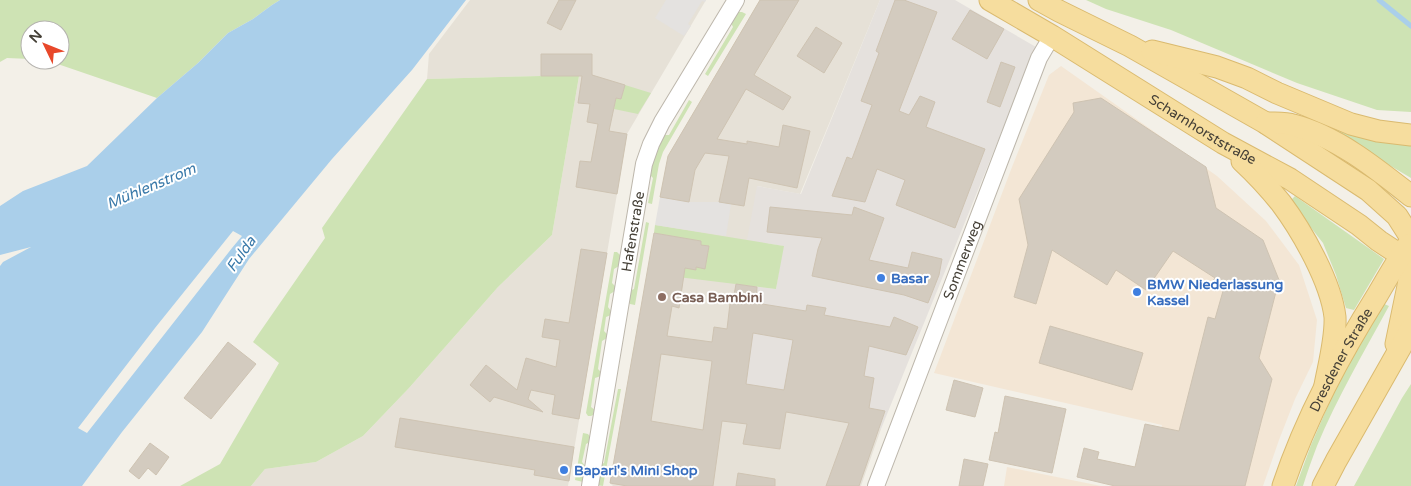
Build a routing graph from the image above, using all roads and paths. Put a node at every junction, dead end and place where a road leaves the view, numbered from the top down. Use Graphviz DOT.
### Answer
graph roads {
  1 [pos="736,0"];
  2 [pos="990,0"];
  3 [pos="1039,0"];
  4 [pos="1052,36"];
  5 [pos="1130,46"];
  6 [pos="1264,122"];
  7 [pos="1411,135"];
  8 [pos="1223,143"];
  9 [pos="1411,196"];
  10 [pos="1409,250"];
  11 [pos="1411,329"];
  12 [pos="1392,361"];
  13 [pos="1325,385"];
  14 [pos="590,486"];
  15 [pos="876,486"];
  16 [pos="1283,486"];
  17 [pos="1323,486"];
  1 -- 14 [label="street, Hafenstraße"];
  2 -- 4 [label="main road, Scharnhorststraße"];
  3 -- 5 [label="main road"];
  4 -- 8 [label="main road, Scharnhorststraße"];
  4 -- 15 [label="street, Sommerweg"];
  5 -- 6 [label="main road"];
  5 -- 7 [label="main road"];
  6 -- 9 [label="main road"];
  6 -- 10 [label="main road"];
  8 -- 10 [label="main road, Scharnhorststraße"];
  8 -- 13 [label="main road"];
  10 -- 12 [label="main road"];
  10 -- 13 [label="main road, Dresdener Straße"];
  11 -- 12 [label="main road"];
  12 -- 17 [label="main road"];
  13 -- 16 [label="main road, Dresdener Straße"];
}
